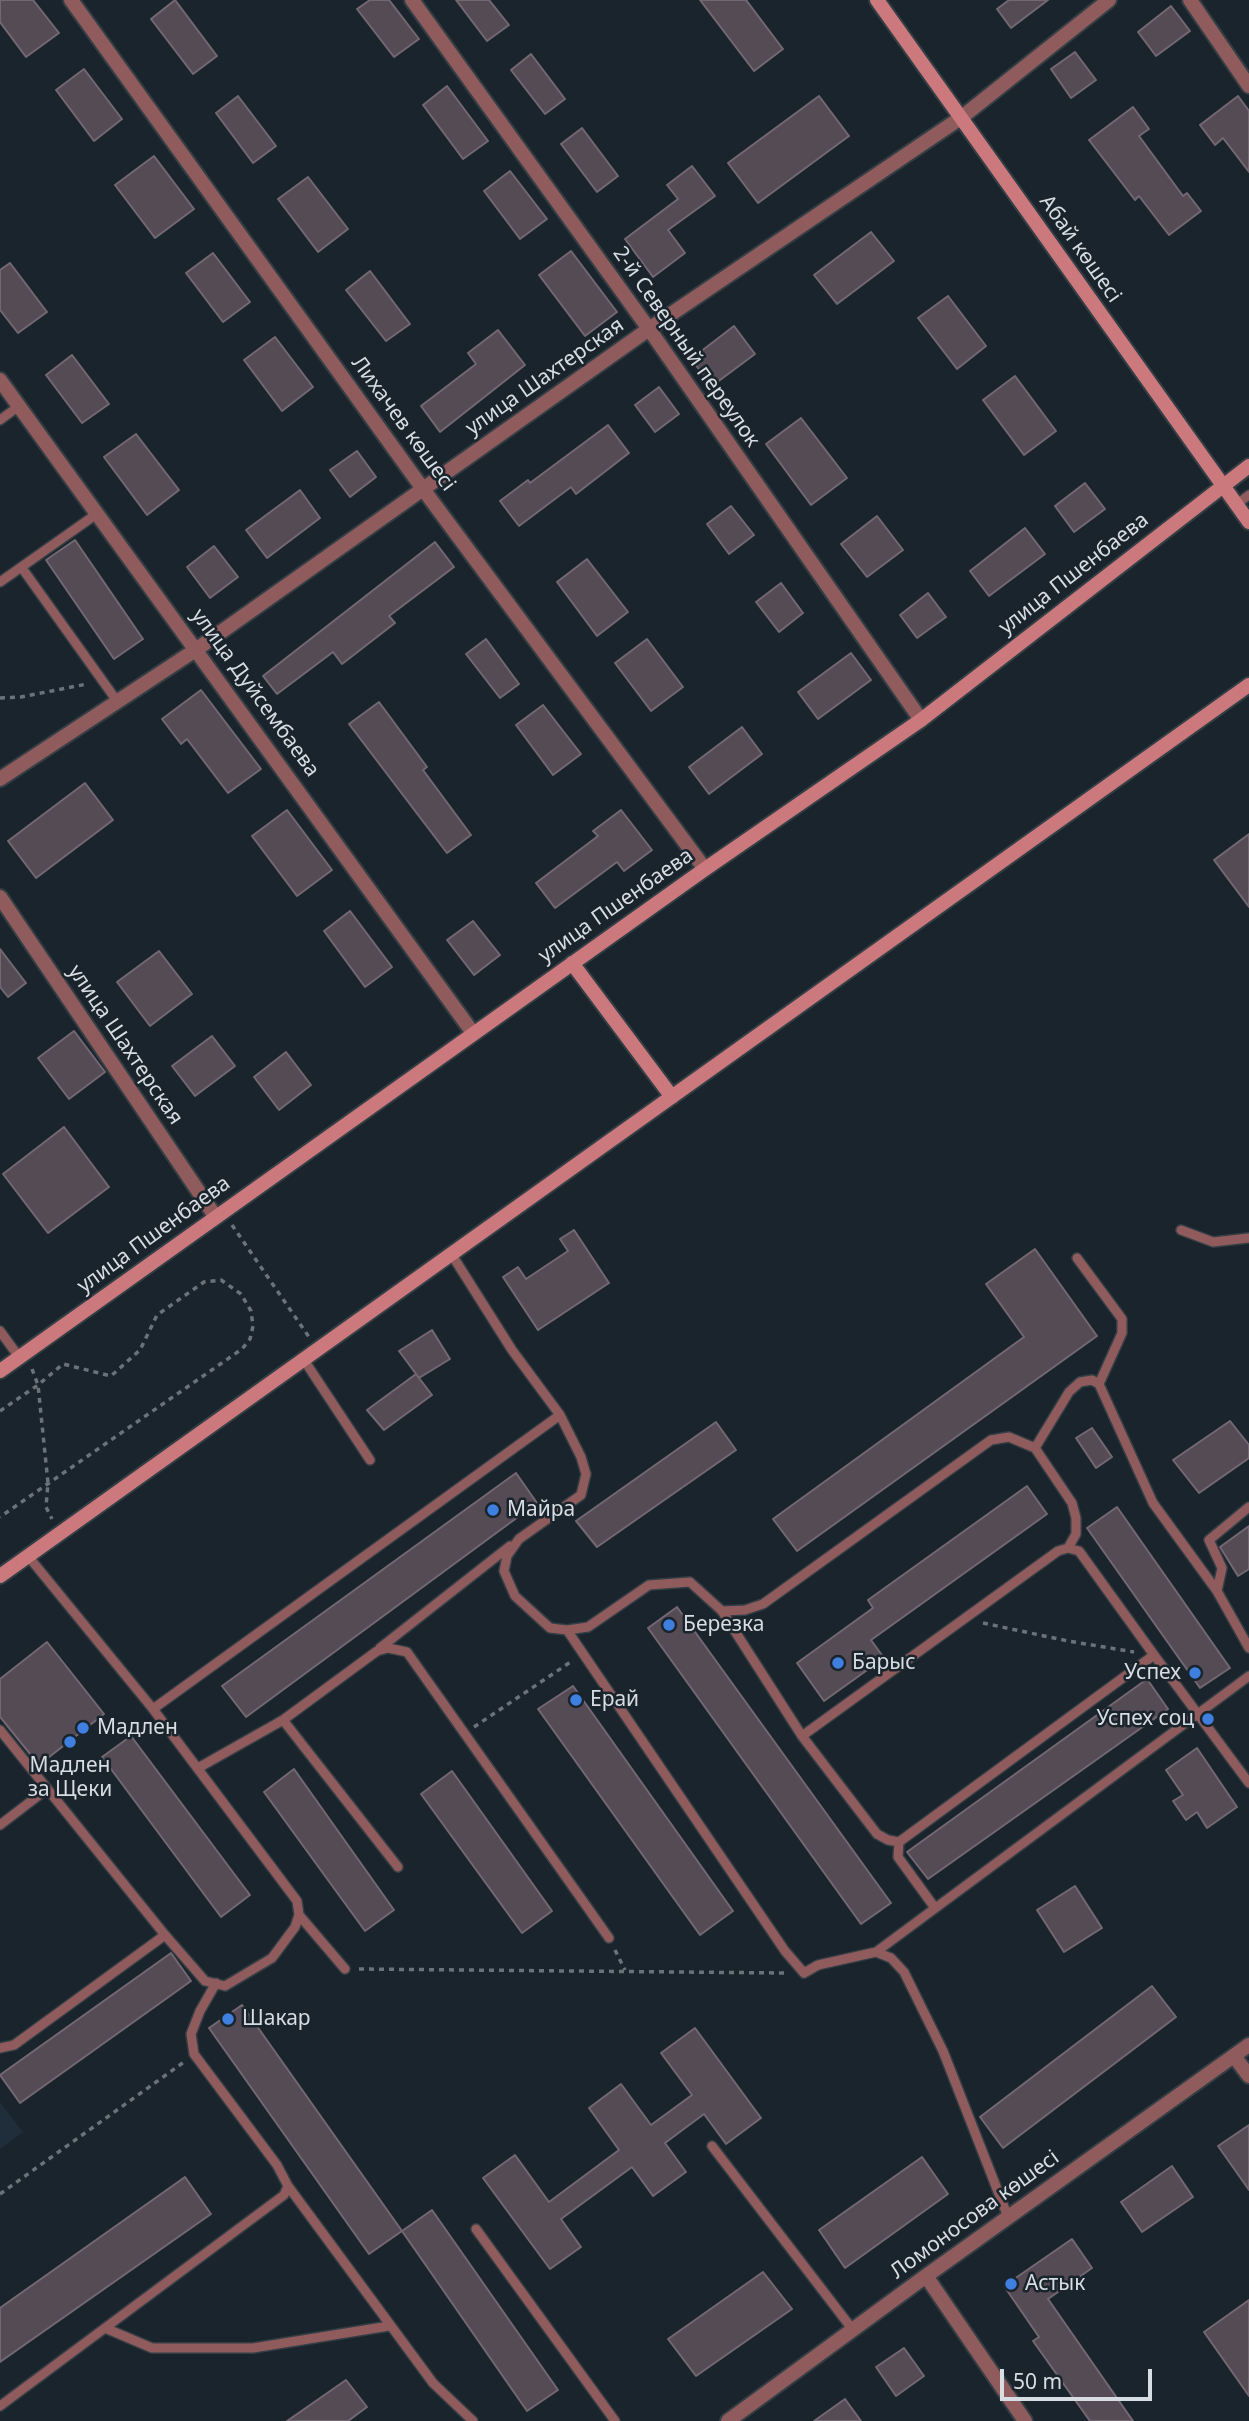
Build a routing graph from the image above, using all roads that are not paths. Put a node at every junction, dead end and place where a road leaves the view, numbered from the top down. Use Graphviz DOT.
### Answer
graph roads {
  1 [pos="71,0"];
  2 [pos="412,0"];
  3 [pos="877,0"];
  4 [pos="1108,0"];
  5 [pos="1189,0"];
  6 [pos="1249,86"];
  7 [pos="962,117"];
  8 [pos="649,329"];
  9 [pos="0,380"];
  10 [pos="19,406"];
  11 [pos="0,420"];
  12 [pos="1249,466"];
  13 [pos="1222,486"];
  14 [pos="423,489"];
  15 [pos="1249,495"];
  16 [pos="1237,504"];
  17 [pos="98,513"];
  18 [pos="1249,522"];
  19 [pos="22,568"];
  20 [pos="0,582"];
  21 [pos="197,649"];
  22 [pos="1249,685"];
  23 [pos="117,701"];
  24 [pos="921,720"];
  25 [pos="0,779"];
  26 [pos="705,869"];
  27 [pos="0,897"];
  28 [pos="572,963"];
  29 [pos="473,1033"];
  30 [pos="672,1097"];
  31 [pos="219,1214"];
  32 [pos="1181,1230"];
  33 [pos="1249,1238"];
  34 [pos="452,1255"];
  35 [pos="1077,1258"];
  36 [pos="0,1331"];
  37 [pos="23,1354"];
  38 [pos="304,1360"];
  39 [pos="0,1371"];
  40 [pos="1099,1384"];
  41 [pos="560,1415"];
  42 [pos="1035,1448"];
  43 [pos="370,1460"];
  44 [pos="1249,1507"];
  45 [pos="519,1539"];
  46 [pos="1068,1548"];
  47 [pos="28,1556"];
  48 [pos="0,1576"];
  49 [pos="1217,1591"];
  50 [pos="722,1611"];
  51 [pos="567,1630"];
  52 [pos="1249,1648"];
  53 [pos="377,1651"];
  54 [pos="1154,1655"];
  55 [pos="1249,1676"];
  56 [pos="153,1709"];
  57 [pos="1198,1713"];
  58 [pos="283,1720"];
  59 [pos="0,1730"];
  60 [pos="802,1736"];
  61 [pos="198,1768"];
  62 [pos="1249,1783"];
  63 [pos="47,1789"];
  64 [pos="0,1825"];
  65 [pos="899,1842"];
  66 [pos="398,1867"];
  67 [pos="935,1908"];
  68 [pos="299,1915"];
  69 [pos="165,1935"];
  70 [pos="609,1938"];
  71 [pos="876,1952"];
  72 [pos="345,1969"];
  73 [pos="216,1983"];
  74 [pos="1249,2045"];
  75 [pos="0,2048"];
  76 [pos="1234,2056"];
  77 [pos="1249,2076"];
  78 [pos="712,2146"];
  79 [pos="288,2186"];
  80 [pos="1008,2217"];
  81 [pos="476,2228"];
  82 [pos="926,2276"];
  83 [pos="389,2326"];
  84 [pos="105,2328"];
  85 [pos="853,2330"];
  86 [pos="0,2406"];
  87 [pos="473,2421"];
  88 [pos="615,2421"];
  89 [pos="728,2421"];
  90 [pos="1025,2421"];
  1 -- 14 [label="street, Лихачев көшесі"];
  2 -- 8 [label="street, 2-й Северный переулок"];
  3 -- 7 [label="main road, Абай көшесі"];
  4 -- 7 [label="street, улица Шахтерская"];
  5 -- 6 [label="street"];
  7 -- 8 [label="street, улица Шахтерская"];
  7 -- 13 [label="main road, Абай көшесі"];
  8 -- 14 [label="street, улица Шахтерская"];
  8 -- 24 [label="street, 2-й Северный переулок"];
  9 -- 10 [label="street, улица Дуйсембаева"];
  10 -- 11 [label="lane"];
  10 -- 17 [label="street, улица Дуйсембаева"];
  12 -- 13 [label="main road, улица Пшенбаева"];
  13 -- 16 [label="main road, Абай көшесі"];
  13 -- 24 [label="main road, улица Пшенбаева"];
  14 -- 21 [label="street, улица Шахтерская"];
  14 -- 26 [label="street, Лихачев көшесі"];
  15 -- 16 [label="lane"];
  16 -- 18 [label="main road, Абай көшесі"];
  17 -- 19 [label="lane"];
  17 -- 21 [label="street, улица Дуйсембаева"];
  19 -- 20 [label="lane"];
  19 -- 23 [label="lane"];
  21 -- 23 [label="street, улица Шахтерская"];
  21 -- 29 [label="street, улица Дуйсембаева"];
  22 -- 30 [label="main road"];
  23 -- 25 [label="street, улица Шахтерская"];
  24 -- 26 [label="main road, улица Пшенбаева"];
  26 -- 28 [label="main road, улица Пшенбаева"];
  27 -- 31 [label="street, улица Шахтерская"];
  28 -- 29 [label="main road, улица Пшенбаева"];
  28 -- 30 [label="main road"];
  29 -- 31 [label="main road, улица Пшенбаева"];
  30 -- 34 [label="main road"];
  31 -- 37 [label="main road, улица Пшенбаева"];
  32 -- 33 [label="lane"];
  34 -- 38 [label="main road"];
  34 -- 41 [label="lane"];
  35 -- 40 [label="lane"];
  36 -- 37 [label="lane"];
  37 -- 39 [label="main road, улица Пшенбаева"];
  38 -- 43 [label="lane"];
  38 -- 47 [label="main road"];
  40 -- 42 [label="lane"];
  40 -- 49 [label="lane"];
  41 -- 45 [label="lane"];
  41 -- 56 [label="lane"];
  42 -- 46 [label="lane"];
  42 -- 50 [label="lane"];
  44 -- 49 [label="lane"];
  45 -- 51 [label="lane"];
  45 -- 53 [label="lane"];
  46 -- 54 [label="lane"];
  46 -- 60 [label="lane"];
  47 -- 48 [label="main road"];
  47 -- 56 [label="lane"];
  49 -- 52 [label="lane"];
  50 -- 51 [label="lane"];
  50 -- 60 [label="lane"];
  51 -- 71 [label="lane"];
  53 -- 58 [label="lane"];
  53 -- 70 [label="lane"];
  54 -- 57 [label="lane"];
  54 -- 65 [label="lane"];
  55 -- 57 [label="lane"];
  56 -- 61 [label="lane"];
  57 -- 62 [label="lane"];
  57 -- 67 [label="lane"];
  58 -- 61 [label="lane"];
  58 -- 66 [label="lane"];
  59 -- 63 [label="lane"];
  60 -- 65 [label="lane"];
  61 -- 68 [label="lane"];
  63 -- 64 [label="lane"];
  63 -- 69 [label="lane"];
  65 -- 67 [label="lane"];
  67 -- 71 [label="lane"];
  68 -- 72 [label="lane"];
  68 -- 73 [label="lane"];
  69 -- 73 [label="lane"];
  69 -- 75 [label="lane"];
  71 -- 80 [label="lane"];
  73 -- 79 [label="lane"];
  74 -- 76 [label="street, Ломоносова көшесі"];
  76 -- 77 [label="street"];
  76 -- 80 [label="street, Ломоносова көшесі"];
  78 -- 85 [label="lane"];
  79 -- 83 [label="lane"];
  79 -- 84 [label="lane"];
  80 -- 82 [label="street, Ломоносова көшесі"];
  81 -- 88 [label="lane"];
  82 -- 85 [label="street, Ломоносова көшесі"];
  82 -- 90 [label="street"];
  83 -- 84 [label="lane"];
  83 -- 87 [label="lane"];
  84 -- 86 [label="lane"];
  85 -- 89 [label="street, Ломоносова көшесі"];
}
